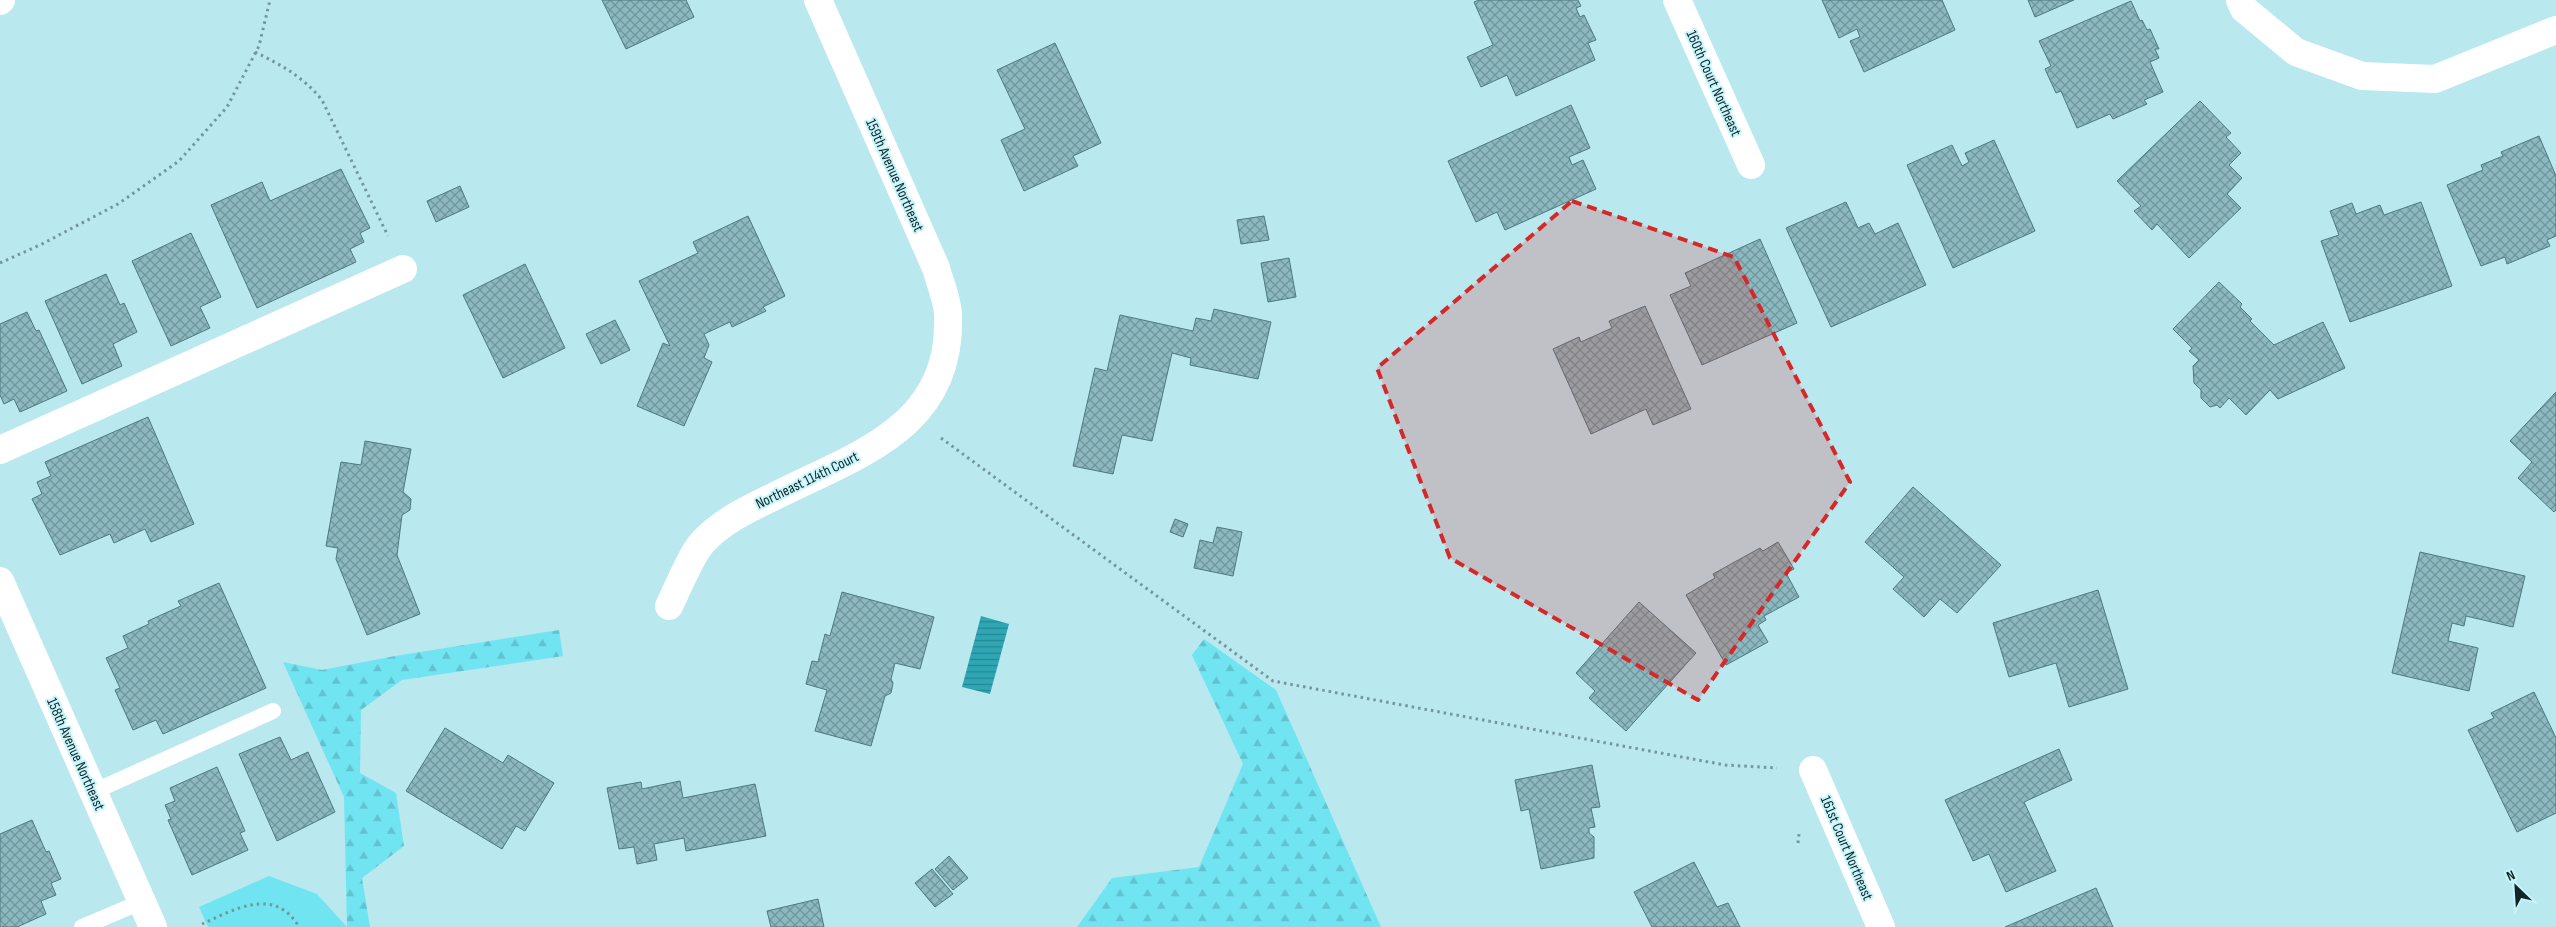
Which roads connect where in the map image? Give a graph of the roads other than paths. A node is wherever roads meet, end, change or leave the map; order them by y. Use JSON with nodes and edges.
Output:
{"nodes":[{"id":1,"x":818,"y":0,"type":"edge"},
{"id":2,"x":1677,"y":0,"type":"edge"},
{"id":3,"x":2240,"y":0,"type":"edge"},
{"id":4,"x":2556,"y":30,"type":"edge"},
{"id":5,"x":1751,"y":165,"type":"dead end"},
{"id":6,"x":403,"y":269,"type":"road end"},
{"id":7,"x":946,"y":355,"type":"joint"},
{"id":8,"x":0,"y":450,"type":"edge"},
{"id":9,"x":1,"y":585,"type":"edge"},
{"id":10,"x":669,"y":606,"type":"dead end"},
{"id":11,"x":272,"y":711,"type":"dead end"},
{"id":12,"x":1813,"y":770,"type":"road end"},
{"id":13,"x":92,"y":792,"type":"junction"},
{"id":14,"x":141,"y":902,"type":"junction"},
{"id":15,"x":82,"y":927,"type":"edge"},
{"id":16,"x":153,"y":927,"type":"edge"},
{"id":17,"x":1881,"y":927,"type":"edge"}],
"edges":[{"from":1,"to":7,"type":"street","name":"159th Avenue Northeast"},
{"from":2,"to":5,"type":"street","name":"160th Court Northeast"},
{"from":3,"to":4,"type":"street"},
{"from":6,"to":8,"type":"street"},
{"from":7,"to":10,"type":"street","name":"Northeast 114th Court"},
{"from":9,"to":13,"type":"street","name":"158th Avenue Northeast"},
{"from":11,"to":13,"type":"lane"},
{"from":12,"to":17,"type":"street","name":"161st Court Northeast"},
{"from":13,"to":14,"type":"street","name":"158th Avenue Northeast"},
{"from":14,"to":15,"type":"lane"},
{"from":14,"to":16,"type":"street","name":"158th Avenue Northeast"}]}
